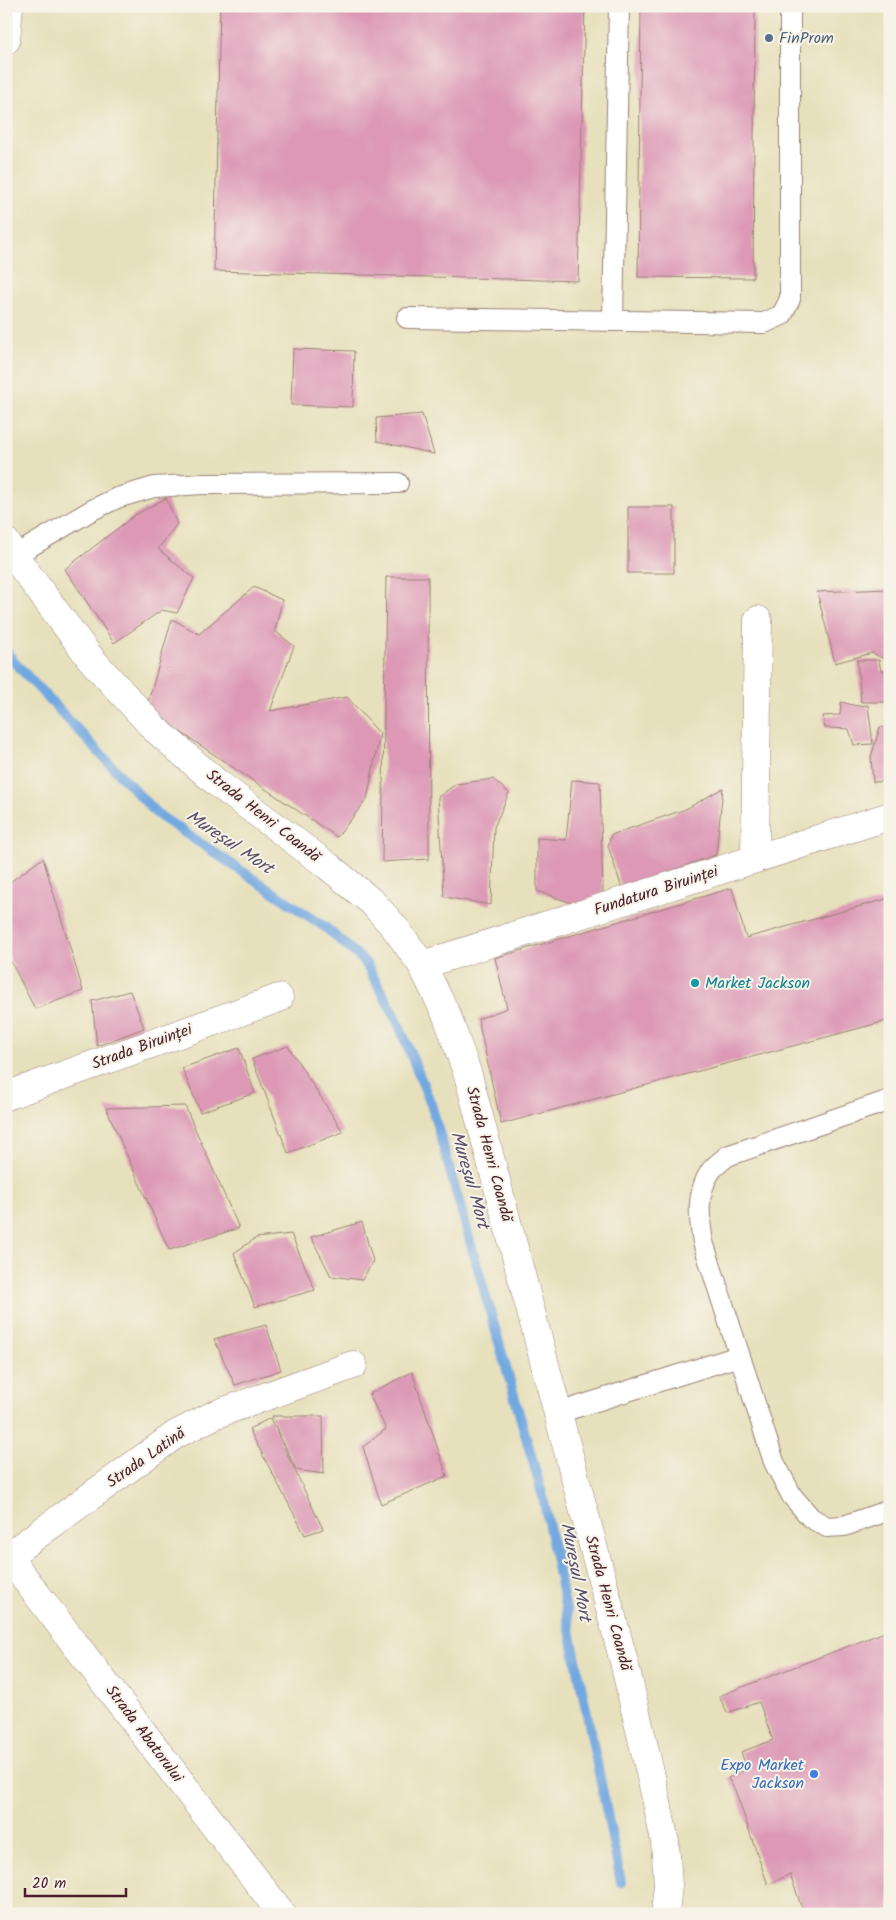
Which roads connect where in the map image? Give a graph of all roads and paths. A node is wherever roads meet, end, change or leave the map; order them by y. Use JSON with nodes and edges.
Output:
{"nodes":[{"id":1,"x":9,"y":6,"type":"edge"},
{"id":2,"x":619,"y":6,"type":"edge"},
{"id":3,"x":790,"y":6,"type":"edge"},
{"id":4,"x":6,"y":40,"type":"edge"},
{"id":5,"x":407,"y":318,"type":"dead end"},
{"id":6,"x":613,"y":321,"type":"junction"},
{"id":7,"x":398,"y":483,"type":"dead end"},
{"id":8,"x":10,"y":549,"type":"edge"},
{"id":9,"x":758,"y":620,"type":"dead end"},
{"id":10,"x":890,"y":816,"type":"edge"},
{"id":11,"x":755,"y":859,"type":"junction"},
{"id":12,"x":422,"y":965,"type":"junction"},
{"id":13,"x":279,"y":998,"type":"dead end"},
{"id":14,"x":6,"y":1096,"type":"edge"},
{"id":15,"x":890,"y":1100,"type":"edge"},
{"id":16,"x":739,"y":1356,"type":"junction"},
{"id":17,"x":354,"y":1365,"type":"dead end"},
{"id":18,"x":558,"y":1412,"type":"junction"},
{"id":19,"x":890,"y":1510,"type":"edge"},
{"id":20,"x":7,"y":1555,"type":"edge"},
{"id":21,"x":282,"y":1914,"type":"edge"},
{"id":22,"x":665,"y":1914,"type":"edge"}],
"edges":[{"from":1,"to":4,"type":"street"},
{"from":2,"to":6,"type":"lane"},
{"from":3,"to":6,"type":"lane"},
{"from":5,"to":6,"type":"lane"},
{"from":7,"to":8,"type":"lane","name":"Strada Henri Coandă"},
{"from":8,"to":12,"type":"street","name":"Strada Henri Coandă"},
{"from":9,"to":11,"type":"street"},
{"from":10,"to":11,"type":"street","name":"Fundatura Biruinței"},
{"from":11,"to":12,"type":"street","name":"Fundatura Biruinței"},
{"from":12,"to":18,"type":"street","name":"Strada Henri Coandă"},
{"from":13,"to":14,"type":"street","name":"Strada Biruinței"},
{"from":15,"to":16,"type":"lane"},
{"from":16,"to":18,"type":"lane"},
{"from":16,"to":19,"type":"lane"},
{"from":17,"to":20,"type":"street","name":"Strada Latină"},
{"from":18,"to":22,"type":"street","name":"Strada Henri Coandă"},
{"from":20,"to":21,"type":"street","name":"Strada Abatorului"}]}
